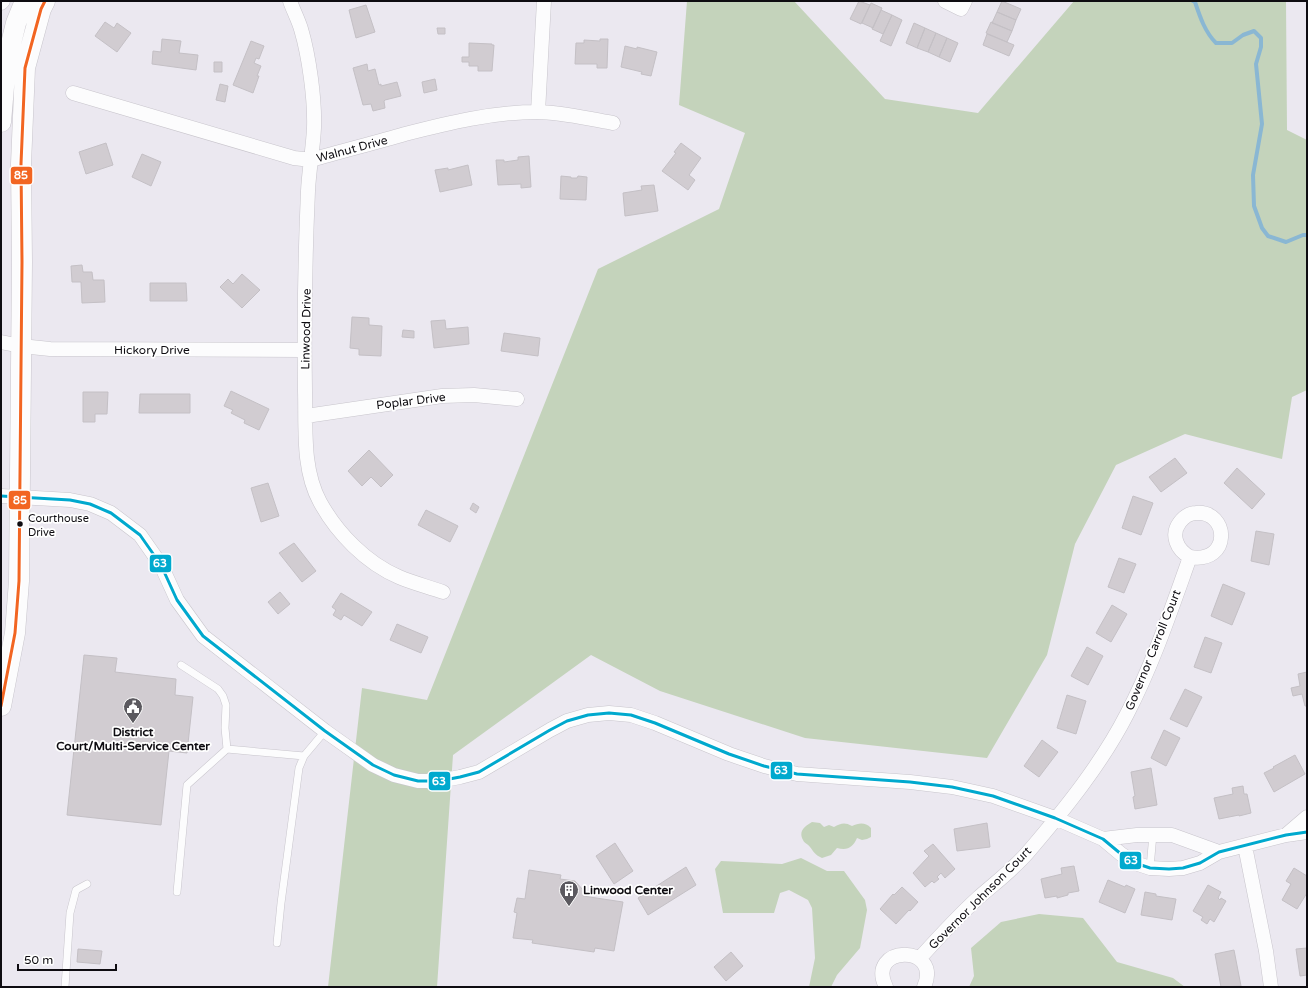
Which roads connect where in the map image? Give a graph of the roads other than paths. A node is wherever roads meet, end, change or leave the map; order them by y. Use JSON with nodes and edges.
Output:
{"nodes":[{"id":1,"x":25,"y":1,"type":"edge"},
{"id":2,"x":45,"y":1,"type":"edge"},
{"id":3,"x":290,"y":1,"type":"edge"},
{"id":4,"x":544,"y":1,"type":"edge"},
{"id":5,"x":944,"y":1,"type":"edge"},
{"id":6,"x":965,"y":1,"type":"edge"},
{"id":7,"x":16,"y":66,"type":"junction"},
{"id":8,"x":73,"y":93,"type":"dead end"},
{"id":9,"x":538,"y":112,"type":"junction"},
{"id":10,"x":1,"y":122,"type":"edge"},
{"id":11,"x":613,"y":123,"type":"dead end"},
{"id":12,"x":311,"y":160,"type":"junction"},
{"id":13,"x":1,"y":342,"type":"edge"},
{"id":14,"x":21,"y":346,"type":"junction"},
{"id":15,"x":304,"y":350,"type":"junction"},
{"id":16,"x":517,"y":399,"type":"dead end"},
{"id":17,"x":306,"y":416,"type":"junction"},
{"id":18,"x":10,"y":497,"type":"edge"},
{"id":19,"x":1190,"y":557,"type":"dead end"},
{"id":20,"x":443,"y":592,"type":"dead end"},
{"id":21,"x":181,"y":665,"type":"dead end"},
{"id":22,"x":1,"y":706,"type":"edge"},
{"id":23,"x":325,"y":731,"type":"junction"},
{"id":24,"x":227,"y":749,"type":"junction"},
{"id":25,"x":304,"y":756,"type":"junction"},
{"id":26,"x":1307,"y":817,"type":"edge"},
{"id":27,"x":1055,"y":818,"type":"junction"},
{"id":28,"x":1307,"y":832,"type":"edge"},
{"id":29,"x":1153,"y":834,"type":"junction"},
{"id":30,"x":1286,"y":835,"type":"junction"},
{"id":31,"x":1104,"y":839,"type":"junction"},
{"id":32,"x":1245,"y":846,"type":"junction"},
{"id":33,"x":1219,"y":852,"type":"junction"},
{"id":34,"x":1150,"y":868,"type":"junction"},
{"id":35,"x":87,"y":884,"type":"dead end"},
{"id":36,"x":178,"y":892,"type":"dead end"},
{"id":37,"x":277,"y":943,"type":"dead end"},
{"id":38,"x":919,"y":959,"type":"junction"},
{"id":39,"x":65,"y":987,"type":"edge"},
{"id":40,"x":886,"y":987,"type":"edge"},
{"id":41,"x":924,"y":987,"type":"edge"},
{"id":42,"x":1271,"y":987,"type":"edge"}],
"edges":[{"from":1,"to":7,"type":"main road"},
{"from":2,"to":7,"type":"main road"},
{"from":3,"to":12,"type":"street","name":"Linwood Drive"},
{"from":4,"to":9,"type":"street"},
{"from":5,"to":6,"type":"street"},
{"from":7,"to":10,"type":"main road"},
{"from":7,"to":14,"type":"main road"},
{"from":8,"to":12,"type":"street","name":"Walnut Drive"},
{"from":9,"to":11,"type":"street","name":"Walnut Drive"},
{"from":9,"to":12,"type":"street","name":"Walnut Drive"},
{"from":12,"to":15,"type":"street","name":"Linwood Drive"},
{"from":13,"to":14,"type":"street","name":"Hickory Drive"},
{"from":14,"to":15,"type":"street","name":"Hickory Drive"},
{"from":14,"to":18,"type":"main road"},
{"from":15,"to":17,"type":"street","name":"Linwood Drive"},
{"from":16,"to":17,"type":"street","name":"Poplar Drive"},
{"from":17,"to":20,"type":"street","name":"Linwood Drive"},
{"from":18,"to":22,"type":"main road"},
{"from":18,"to":23,"type":"street"},
{"from":19,"to":27,"type":"street","name":"Governor Carroll Court"},
{"from":21,"to":24,"type":"lane"},
{"from":23,"to":25,"type":"lane"},
{"from":23,"to":27,"type":"street"},
{"from":24,"to":25,"type":"lane"},
{"from":24,"to":36,"type":"lane"},
{"from":25,"to":37,"type":"lane"},
{"from":26,"to":30,"type":"street"},
{"from":27,"to":31,"type":"street"},
{"from":27,"to":38,"type":"street","name":"Governor Johnson Court"},
{"from":28,"to":30,"type":"street"},
{"from":29,"to":31,"type":"street"},
{"from":29,"to":33,"type":"street"},
{"from":29,"to":34,"type":"lane"},
{"from":30,"to":32,"type":"street"},
{"from":31,"to":34,"type":"street"},
{"from":32,"to":33,"type":"street"},
{"from":32,"to":42,"type":"street"},
{"from":33,"to":34,"type":"street"},
{"from":35,"to":39,"type":"lane"},
{"from":38,"to":40,"type":"street","name":"Governor Johnson Court"},
{"from":38,"to":41,"type":"street","name":"Governor Johnson Court"}]}
